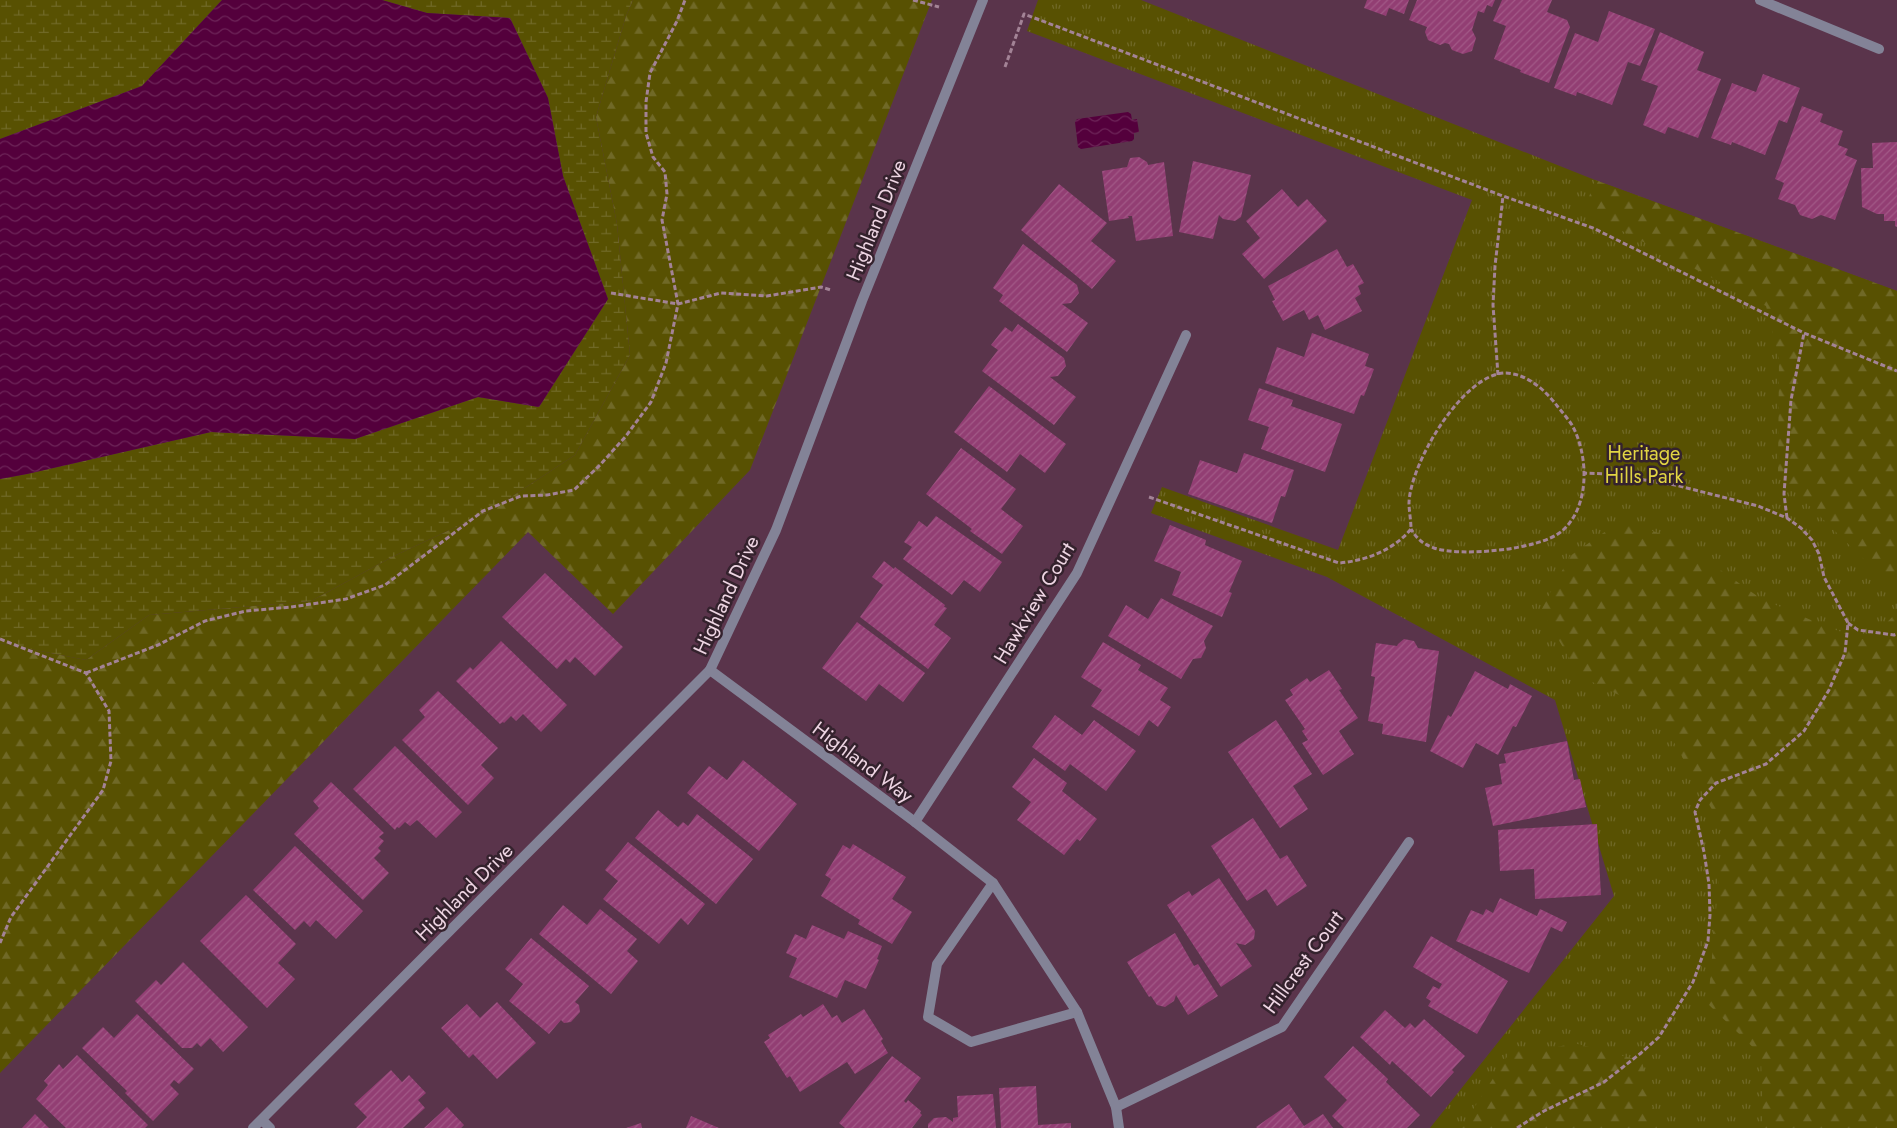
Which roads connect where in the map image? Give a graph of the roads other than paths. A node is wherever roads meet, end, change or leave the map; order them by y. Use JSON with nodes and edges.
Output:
{"nodes":[{"id":1,"x":983,"y":0,"type":"edge"},
{"id":2,"x":1760,"y":0,"type":"edge"},
{"id":3,"x":1879,"y":49,"type":"dead end"},
{"id":4,"x":1186,"y":335,"type":"dead end"},
{"id":5,"x":710,"y":670,"type":"junction"},
{"id":6,"x":915,"y":822,"type":"junction"},
{"id":7,"x":1409,"y":842,"type":"dead end"},
{"id":8,"x":993,"y":883,"type":"junction"},
{"id":9,"x":1077,"y":1012,"type":"junction"},
{"id":10,"x":1116,"y":1107,"type":"junction"},
{"id":11,"x":262,"y":1120,"type":"junction"},
{"id":12,"x":253,"y":1128,"type":"edge"},
{"id":13,"x":270,"y":1128,"type":"edge"},
{"id":14,"x":1118,"y":1128,"type":"edge"}],
"edges":[{"from":1,"to":5,"type":"street","name":"Highland Drive"},
{"from":2,"to":3,"type":"street"},
{"from":4,"to":6,"type":"street","name":"Hawkview Court"},
{"from":5,"to":6,"type":"street","name":"Highland Way"},
{"from":5,"to":11,"type":"street","name":"Highland Drive"},
{"from":6,"to":8,"type":"street","name":"Highland Way"},
{"from":7,"to":10,"type":"street","name":"Hillcrest Court"},
{"from":8,"to":9,"type":"street","name":"Highland Way"},
{"from":8,"to":9,"type":"street"},
{"from":9,"to":10,"type":"street","name":"Highland Way"},
{"from":10,"to":14,"type":"street","name":"Highland Way"},
{"from":11,"to":12,"type":"street","name":"Highland Drive"},
{"from":11,"to":13,"type":"street"}]}
